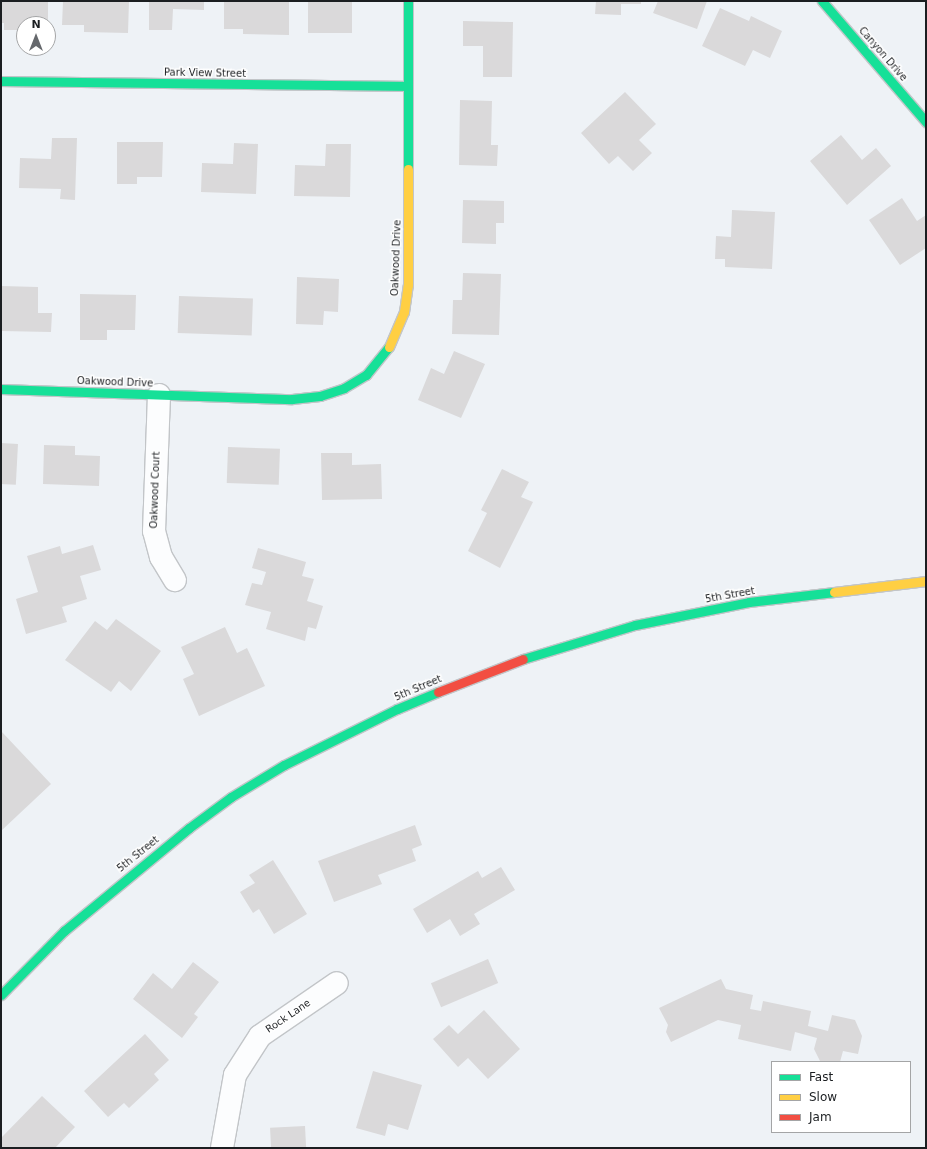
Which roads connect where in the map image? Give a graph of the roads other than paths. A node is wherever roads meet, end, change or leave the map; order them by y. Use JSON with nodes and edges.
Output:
{"nodes":[{"id":1,"x":408,"y":1,"type":"edge"},
{"id":2,"x":822,"y":1,"type":"edge"},
{"id":3,"x":1,"y":81,"type":"edge"},
{"id":4,"x":408,"y":86,"type":"junction"},
{"id":5,"x":926,"y":122,"type":"edge"},
{"id":6,"x":1,"y":390,"type":"edge"},
{"id":7,"x":159,"y":395,"type":"junction"},
{"id":8,"x":175,"y":580,"type":"dead end"},
{"id":9,"x":926,"y":581,"type":"edge"},
{"id":10,"x":337,"y":983,"type":"dead end"},
{"id":11,"x":1,"y":994,"type":"edge"},
{"id":12,"x":222,"y":1148,"type":"edge"}],
"edges":[{"from":1,"to":4,"type":"street","name":"Oakwood Drive"},
{"from":2,"to":5,"type":"street","name":"Canyon Drive"},
{"from":3,"to":4,"type":"street","name":"Park View Street"},
{"from":4,"to":7,"type":"street","name":"Oakwood Drive"},
{"from":6,"to":7,"type":"street","name":"Oakwood Drive"},
{"from":7,"to":8,"type":"street","name":"Oakwood Court"},
{"from":9,"to":11,"type":"street","name":"5th Street"},
{"from":10,"to":12,"type":"street","name":"Rock Lane"}]}
